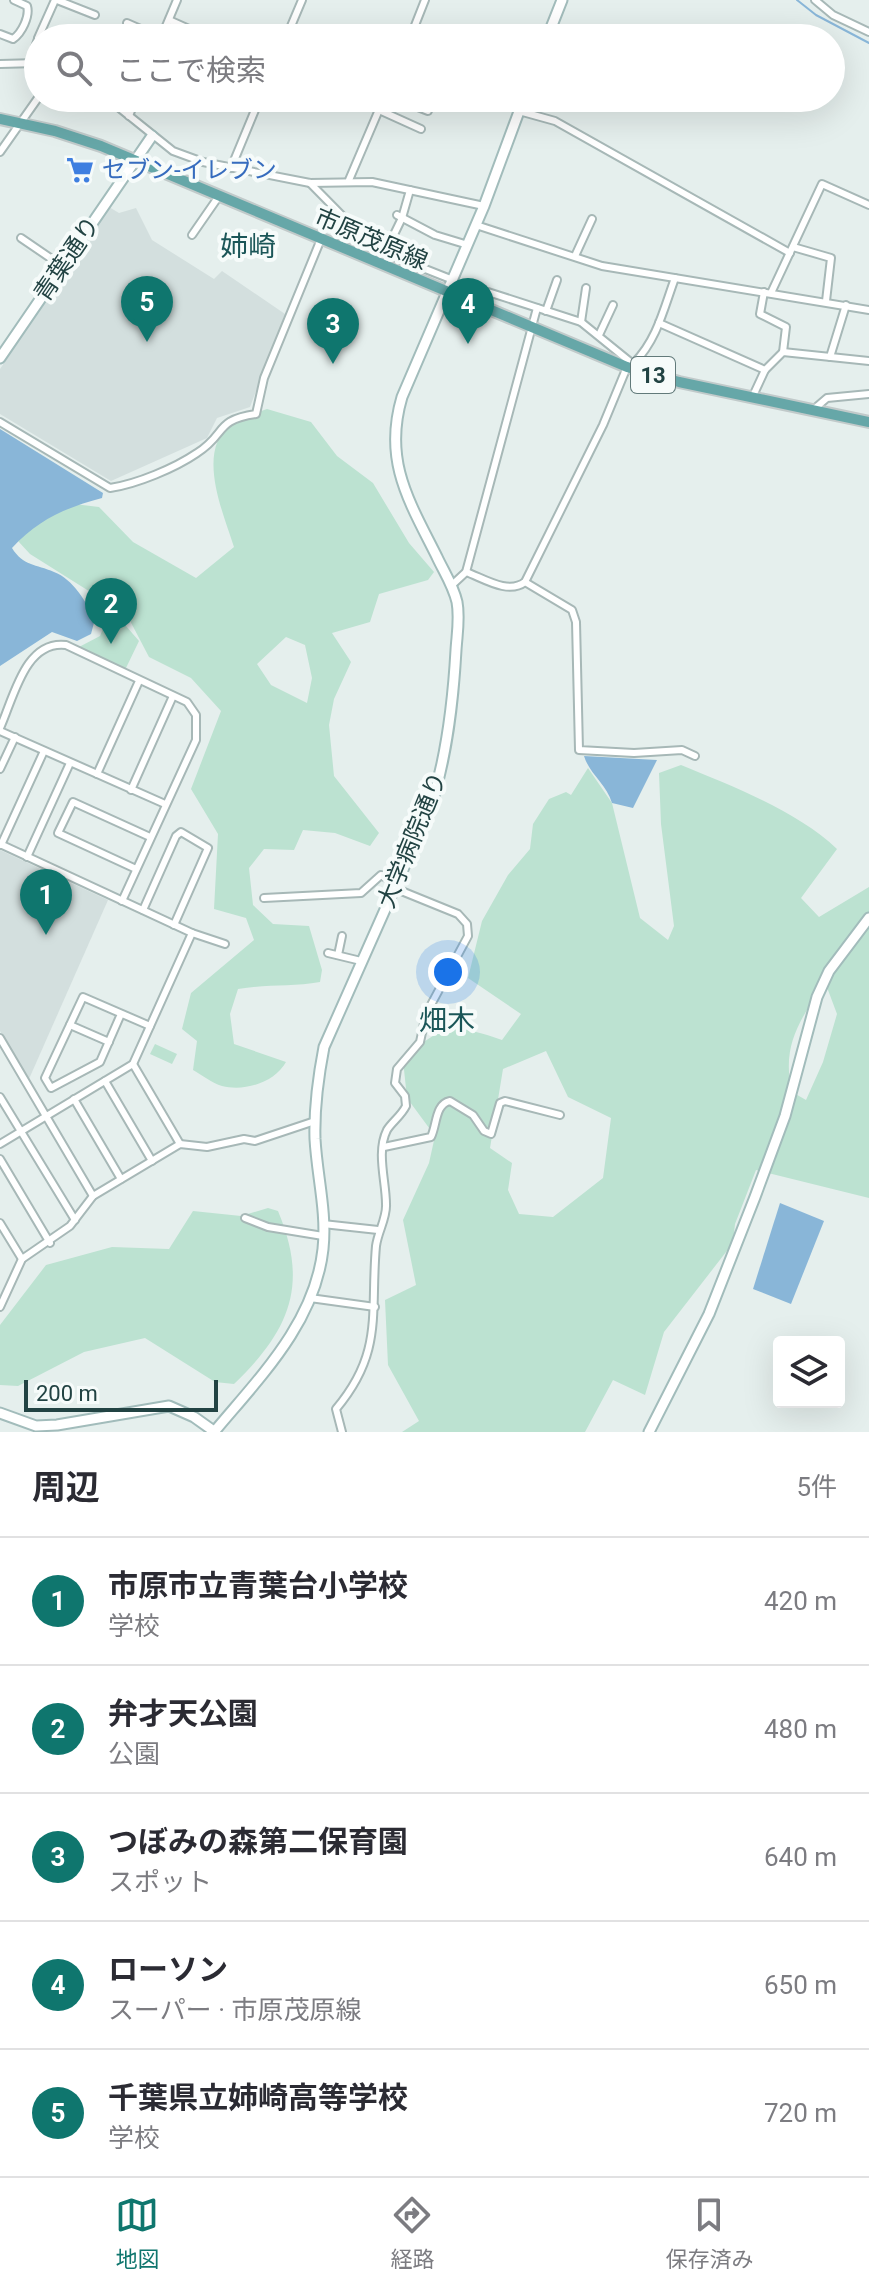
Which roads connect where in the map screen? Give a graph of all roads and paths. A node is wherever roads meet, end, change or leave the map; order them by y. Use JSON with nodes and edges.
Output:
{"nodes":[{"id":1,"x":14,"y":0,"type":"edge"},
{"id":2,"x":56,"y":0,"type":"edge"},
{"id":3,"x":177,"y":0,"type":"edge"},
{"id":4,"x":302,"y":0,"type":"edge"},
{"id":5,"x":425,"y":0,"type":"edge"},
{"id":6,"x":562,"y":0,"type":"edge"},
{"id":7,"x":815,"y":0,"type":"edge"},
{"id":8,"x":95,"y":15,"type":"dead end"},
{"id":9,"x":169,"y":20,"type":"junction"},
{"id":10,"x":45,"y":24,"type":"edge"},
{"id":11,"x":167,"y":24,"type":"edge"},
{"id":12,"x":178,"y":24,"type":"edge"},
{"id":13,"x":292,"y":24,"type":"edge"},
{"id":14,"x":416,"y":24,"type":"edge"},
{"id":15,"x":553,"y":24,"type":"edge"},
{"id":16,"x":869,"y":32,"type":"edge"},
{"id":17,"x":0,"y":34,"type":"edge"},
{"id":18,"x":0,"y":64,"type":"edge"},
{"id":19,"x":24,"y":64,"type":"edge"},
{"id":20,"x":28,"y":112,"type":"edge"},
{"id":21,"x":124,"y":112,"type":"edge"},
{"id":22,"x":131,"y":112,"type":"edge"},
{"id":23,"x":254,"y":112,"type":"edge"},
{"id":24,"x":378,"y":112,"type":"edge"},
{"id":25,"x":383,"y":112,"type":"edge"},
{"id":26,"x":519,"y":112,"type":"edge"},
{"id":27,"x":523,"y":112,"type":"edge"},
{"id":28,"x":129,"y":116,"type":"junction"},
{"id":29,"x":0,"y":119,"type":"edge"},
{"id":30,"x":21,"y":122,"type":"junction"},
{"id":31,"x":421,"y":129,"type":"dead end"},
{"id":32,"x":152,"y":136,"type":"junction"},
{"id":33,"x":0,"y":152,"type":"edge"},
{"id":34,"x":134,"y":160,"type":"junction"},
{"id":35,"x":231,"y":168,"type":"junction"},
{"id":36,"x":349,"y":180,"type":"junction"},
{"id":37,"x":310,"y":183,"type":"junction"},
{"id":38,"x":410,"y":190,"type":"junction"},
{"id":39,"x":219,"y":196,"type":"junction"},
{"id":40,"x":869,"y":205,"type":"edge"},
{"id":41,"x":484,"y":206,"type":"junction"},
{"id":42,"x":399,"y":217,"type":"junction"},
{"id":43,"x":592,"y":219,"type":"dead end"},
{"id":44,"x":476,"y":225,"type":"junction"},
{"id":45,"x":192,"y":235,"type":"dead end"},
{"id":46,"x":21,"y":238,"type":"dead end"},
{"id":47,"x":321,"y":239,"type":"junction"},
{"id":48,"x":468,"y":245,"type":"junction"},
{"id":49,"x":791,"y":250,"type":"junction"},
{"id":50,"x":385,"y":253,"type":"junction"},
{"id":51,"x":575,"y":256,"type":"junction"},
{"id":52,"x":379,"y":264,"type":"junction"},
{"id":53,"x":62,"y":266,"type":"junction"},
{"id":54,"x":675,"y":278,"type":"junction"},
{"id":55,"x":453,"y":280,"type":"junction"},
{"id":56,"x":557,"y":280,"type":"dead end"},
{"id":57,"x":586,"y":288,"type":"dead end"},
{"id":58,"x":488,"y":292,"type":"dead end"},
{"id":59,"x":768,"y":292,"type":"junction"},
{"id":60,"x":447,"y":293,"type":"junction"},
{"id":61,"x":826,"y":301,"type":"junction"},
{"id":62,"x":613,"y":305,"type":"dead end"},
{"id":63,"x":846,"y":305,"type":"junction"},
{"id":64,"x":537,"y":308,"type":"junction"},
{"id":65,"x":869,"y":310,"type":"edge"},
{"id":66,"x":546,"y":311,"type":"junction"},
{"id":67,"x":581,"y":322,"type":"junction"},
{"id":68,"x":659,"y":323,"type":"junction"},
{"id":69,"x":532,"y":329,"type":"junction"},
{"id":70,"x":599,"y":335,"type":"junction"},
{"id":71,"x":783,"y":352,"type":"junction"},
{"id":72,"x":830,"y":357,"type":"junction"},
{"id":73,"x":0,"y":358,"type":"edge"},
{"id":74,"x":869,"y":361,"type":"edge"},
{"id":75,"x":634,"y":367,"type":"junction"},
{"id":76,"x":765,"y":370,"type":"junction"},
{"id":77,"x":869,"y":394,"type":"edge"},
{"id":78,"x":752,"y":398,"type":"junction"},
{"id":79,"x":813,"y":410,"type":"junction"},
{"id":80,"x":0,"y":422,"type":"edge"},
{"id":81,"x":869,"y":422,"type":"edge"},
{"id":82,"x":466,"y":572,"type":"junction"},
{"id":83,"x":525,"y":582,"type":"junction"},
{"id":84,"x":452,"y":585,"type":"junction"},
{"id":85,"x":139,"y":681,"type":"junction"},
{"id":86,"x":173,"y":696,"type":"junction"},
{"id":87,"x":0,"y":729,"type":"edge"},
{"id":88,"x":15,"y":737,"type":"junction"},
{"id":89,"x":44,"y":751,"type":"junction"},
{"id":90,"x":695,"y":756,"type":"dead end"},
{"id":91,"x":70,"y":763,"type":"junction"},
{"id":92,"x":0,"y":769,"type":"edge"},
{"id":93,"x":97,"y":774,"type":"junction"},
{"id":94,"x":131,"y":790,"type":"junction"},
{"id":95,"x":165,"y":804,"type":"junction"},
{"id":96,"x":150,"y":837,"type":"junction"},
{"id":97,"x":0,"y":844,"type":"edge"},
{"id":98,"x":27,"y":857,"type":"junction"},
{"id":99,"x":136,"y":869,"type":"junction"},
{"id":100,"x":395,"y":886,"type":"junction"},
{"id":101,"x":264,"y":898,"type":"dead end"},
{"id":102,"x":122,"y":901,"type":"junction"},
{"id":103,"x":143,"y":910,"type":"junction"},
{"id":104,"x":869,"y":918,"type":"edge"},
{"id":105,"x":174,"y":925,"type":"junction"},
{"id":106,"x":192,"y":933,"type":"junction"},
{"id":107,"x":342,"y":936,"type":"dead end"},
{"id":108,"x":225,"y":944,"type":"dead end"},
{"id":109,"x":328,"y":953,"type":"dead end"},
{"id":110,"x":338,"y":955,"type":"junction"},
{"id":111,"x":361,"y":961,"type":"junction"},
{"id":112,"x":121,"y":1014,"type":"junction"},
{"id":113,"x":70,"y":1025,"type":"junction"},
{"id":114,"x":150,"y":1026,"type":"junction"},
{"id":115,"x":0,"y":1038,"type":"edge"},
{"id":116,"x":109,"y":1042,"type":"junction"},
{"id":117,"x":2,"y":1048,"type":"edge"},
{"id":118,"x":133,"y":1064,"type":"junction"},
{"id":119,"x":105,"y":1081,"type":"junction"},
{"id":120,"x":0,"y":1097,"type":"edge"},
{"id":121,"x":74,"y":1099,"type":"junction"},
{"id":122,"x":560,"y":1115,"type":"dead end"},
{"id":123,"x":47,"y":1116,"type":"junction"},
{"id":124,"x":315,"y":1121,"type":"junction"},
{"id":125,"x":20,"y":1132,"type":"junction"},
{"id":126,"x":0,"y":1144,"type":"edge"},
{"id":127,"x":180,"y":1144,"type":"junction"},
{"id":128,"x":384,"y":1147,"type":"junction"},
{"id":129,"x":0,"y":1159,"type":"edge"},
{"id":130,"x":152,"y":1161,"type":"junction"},
{"id":131,"x":121,"y":1179,"type":"junction"},
{"id":132,"x":93,"y":1196,"type":"junction"},
{"id":133,"x":245,"y":1218,"type":"dead end"},
{"id":134,"x":75,"y":1220,"type":"junction"},
{"id":135,"x":0,"y":1223,"type":"edge"},
{"id":136,"x":323,"y":1224,"type":"junction"},
{"id":137,"x":378,"y":1230,"type":"junction"},
{"id":138,"x":323,"y":1236,"type":"junction"},
{"id":139,"x":50,"y":1243,"type":"junction"},
{"id":140,"x":22,"y":1259,"type":"junction"},
{"id":141,"x":310,"y":1298,"type":"junction"},
{"id":142,"x":0,"y":1307,"type":"edge"},
{"id":143,"x":375,"y":1307,"type":"junction"},
{"id":144,"x":0,"y":1413,"type":"edge"},
{"id":145,"x":83,"y":1421,"type":"junction"},
{"id":146,"x":343,"y":1430,"type":"edge"},
{"id":147,"x":79,"y":1432,"type":"edge"},
{"id":148,"x":215,"y":1432,"type":"edge"},
{"id":149,"x":649,"y":1432,"type":"edge"}],
"edges":[{"from":1,"to":17,"type":"street"},
{"from":2,"to":8,"type":"street"},
{"from":2,"to":10,"type":"street"},
{"from":3,"to":9,"type":"street"},
{"from":4,"to":13,"type":"street"},
{"from":5,"to":14,"type":"street"},
{"from":6,"to":15,"type":"street"},
{"from":7,"to":16,"type":"street"},
{"from":9,"to":11,"type":"street"},
{"from":9,"to":12,"type":"street"},
{"from":18,"to":19,"type":"street"},
{"from":20,"to":30,"type":"street"},
{"from":21,"to":28,"type":"street"},
{"from":22,"to":28,"type":"street"},
{"from":23,"to":35,"type":"street"},
{"from":24,"to":36,"type":"street"},
{"from":25,"to":31,"type":"street"},
{"from":26,"to":41,"type":"street","name":"大学病院通り"},
{"from":27,"to":49,"type":"street"},
{"from":28,"to":32,"type":"street"},
{"from":29,"to":30,"type":"main road","name":"市原茂原線","number":"13"},
{"from":30,"to":33,"type":"street"},
{"from":30,"to":34,"type":"main road","name":"市原茂原線","number":"13"},
{"from":32,"to":34,"type":"street","name":"青葉通り"},
{"from":32,"to":35,"type":"street"},
{"from":34,"to":39,"type":"main road","name":"市原茂原線","number":"13"},
{"from":34,"to":53,"type":"street","name":"青葉通り"},
{"from":35,"to":37,"type":"street"},
{"from":36,"to":37,"type":"street"},
{"from":36,"to":38,"type":"street"},
{"from":37,"to":50,"type":"street"},
{"from":38,"to":41,"type":"street"},
{"from":38,"to":42,"type":"street"},
{"from":39,"to":45,"type":"street"},
{"from":39,"to":47,"type":"main road","name":"市原茂原線","number":"13"},
{"from":40,"to":49,"type":"street"},
{"from":41,"to":44,"type":"street","name":"大学病院通り"},
{"from":42,"to":48,"type":"street"},
{"from":42,"to":50,"type":"street"},
{"from":43,"to":51,"type":"street"},
{"from":44,"to":48,"type":"street","name":"大学病院通り"},
{"from":44,"to":51,"type":"street"},
{"from":46,"to":53,"type":"street"},
{"from":47,"to":52,"type":"main road","name":"市原茂原線","number":"13"},
{"from":47,"to":80,"type":"street"},
{"from":48,"to":55,"type":"street","name":"大学病院通り"},
{"from":49,"to":59,"type":"street"},
{"from":49,"to":61,"type":"street"},
{"from":50,"to":52,"type":"street"},
{"from":50,"to":55,"type":"street"},
{"from":51,"to":54,"type":"street"},
{"from":52,"to":60,"type":"main road","name":"市原茂原線","number":"13"},
{"from":53,"to":73,"type":"street","name":"青葉通り"},
{"from":54,"to":59,"type":"street"},
{"from":54,"to":68,"type":"street"},
{"from":55,"to":60,"type":"street","name":"大学病院通り"},
{"from":56,"to":66,"type":"street"},
{"from":57,"to":67,"type":"street"},
{"from":58,"to":64,"type":"street"},
{"from":59,"to":61,"type":"street"},
{"from":59,"to":71,"type":"street"},
{"from":60,"to":69,"type":"main road","name":"市原茂原線","number":"13"},
{"from":60,"to":84,"type":"street","name":"大学病院通り"},
{"from":61,"to":63,"type":"street"},
{"from":62,"to":70,"type":"street"},
{"from":63,"to":65,"type":"street"},
{"from":63,"to":72,"type":"street"},
{"from":64,"to":66,"type":"street"},
{"from":64,"to":69,"type":"street"},
{"from":66,"to":67,"type":"street"},
{"from":67,"to":70,"type":"street"},
{"from":68,"to":75,"type":"street"},
{"from":68,"to":76,"type":"street"},
{"from":69,"to":75,"type":"main road","name":"市原茂原線","number":"13"},
{"from":69,"to":82,"type":"street"},
{"from":70,"to":75,"type":"street"},
{"from":71,"to":72,"type":"street"},
{"from":71,"to":76,"type":"street"},
{"from":72,"to":74,"type":"street"},
{"from":75,"to":78,"type":"main road","name":"市原茂原線","number":"13"},
{"from":75,"to":83,"type":"street"},
{"from":76,"to":78,"type":"street"},
{"from":77,"to":79,"type":"street"},
{"from":78,"to":79,"type":"main road","name":"市原茂原線","number":"13"},
{"from":79,"to":81,"type":"main road","name":"市原茂原線","number":"13"},
{"from":82,"to":83,"type":"street"},
{"from":82,"to":84,"type":"street"},
{"from":83,"to":90,"type":"street"},
{"from":84,"to":100,"type":"street","name":"大学病院通り"},
{"from":85,"to":86,"type":"street"},
{"from":85,"to":87,"type":"street"},
{"from":85,"to":93,"type":"street"},
{"from":86,"to":94,"type":"street"},
{"from":86,"to":95,"type":"street"},
{"from":87,"to":88,"type":"street"},
{"from":88,"to":89,"type":"street"},
{"from":88,"to":92,"type":"street"},
{"from":89,"to":91,"type":"street"},
{"from":89,"to":97,"type":"street"},
{"from":91,"to":93,"type":"street"},
{"from":91,"to":98,"type":"street"},
{"from":93,"to":94,"type":"street"},
{"from":94,"to":95,"type":"street"},
{"from":95,"to":96,"type":"street"},
{"from":96,"to":99,"type":"street"},
{"from":96,"to":99,"type":"street"},
{"from":97,"to":98,"type":"street"},
{"from":98,"to":102,"type":"street"},
{"from":99,"to":102,"type":"street"},
{"from":100,"to":101,"type":"street"},
{"from":100,"to":111,"type":"street","name":"大学病院通り"},
{"from":100,"to":128,"type":"street"},
{"from":102,"to":103,"type":"street"},
{"from":103,"to":105,"type":"street"},
{"from":103,"to":105,"type":"street"},
{"from":104,"to":149,"type":"street"},
{"from":105,"to":106,"type":"street"},
{"from":106,"to":108,"type":"street"},
{"from":106,"to":114,"type":"street"},
{"from":107,"to":110,"type":"street"},
{"from":109,"to":110,"type":"street"},
{"from":110,"to":111,"type":"street"},
{"from":111,"to":124,"type":"street","name":"大学病院通り"},
{"from":112,"to":113,"type":"street"},
{"from":112,"to":114,"type":"street"},
{"from":112,"to":116,"type":"street"},
{"from":113,"to":116,"type":"street"},
{"from":113,"to":116,"type":"street"},
{"from":114,"to":118,"type":"street"},
{"from":115,"to":117,"type":"street"},
{"from":117,"to":123,"type":"street"},
{"from":118,"to":119,"type":"street"},
{"from":118,"to":127,"type":"street"},
{"from":119,"to":121,"type":"street"},
{"from":119,"to":130,"type":"street"},
{"from":120,"to":125,"type":"street"},
{"from":121,"to":123,"type":"street"},
{"from":121,"to":131,"type":"street"},
{"from":122,"to":128,"type":"street"},
{"from":123,"to":125,"type":"street"},
{"from":123,"to":132,"type":"street"},
{"from":124,"to":127,"type":"street"},
{"from":124,"to":136,"type":"street","name":"大学病院通り"},
{"from":125,"to":126,"type":"street"},
{"from":125,"to":134,"type":"street"},
{"from":127,"to":130,"type":"street"},
{"from":128,"to":137,"type":"street"},
{"from":129,"to":139,"type":"street"},
{"from":130,"to":131,"type":"street"},
{"from":131,"to":132,"type":"street"},
{"from":132,"to":134,"type":"street"},
{"from":133,"to":138,"type":"street"},
{"from":134,"to":139,"type":"street"},
{"from":135,"to":140,"type":"street"},
{"from":136,"to":137,"type":"street"},
{"from":136,"to":138,"type":"street","name":"大学病院通り"},
{"from":137,"to":143,"type":"street"},
{"from":138,"to":141,"type":"street","name":"大学病院通り"},
{"from":139,"to":140,"type":"street"},
{"from":140,"to":142,"type":"street"},
{"from":141,"to":143,"type":"street"},
{"from":141,"to":148,"type":"street","name":"大学病院通り"},
{"from":143,"to":146,"type":"street"},
{"from":144,"to":145,"type":"street"},
{"from":145,"to":147,"type":"street"},
{"from":145,"to":148,"type":"street"}]}
